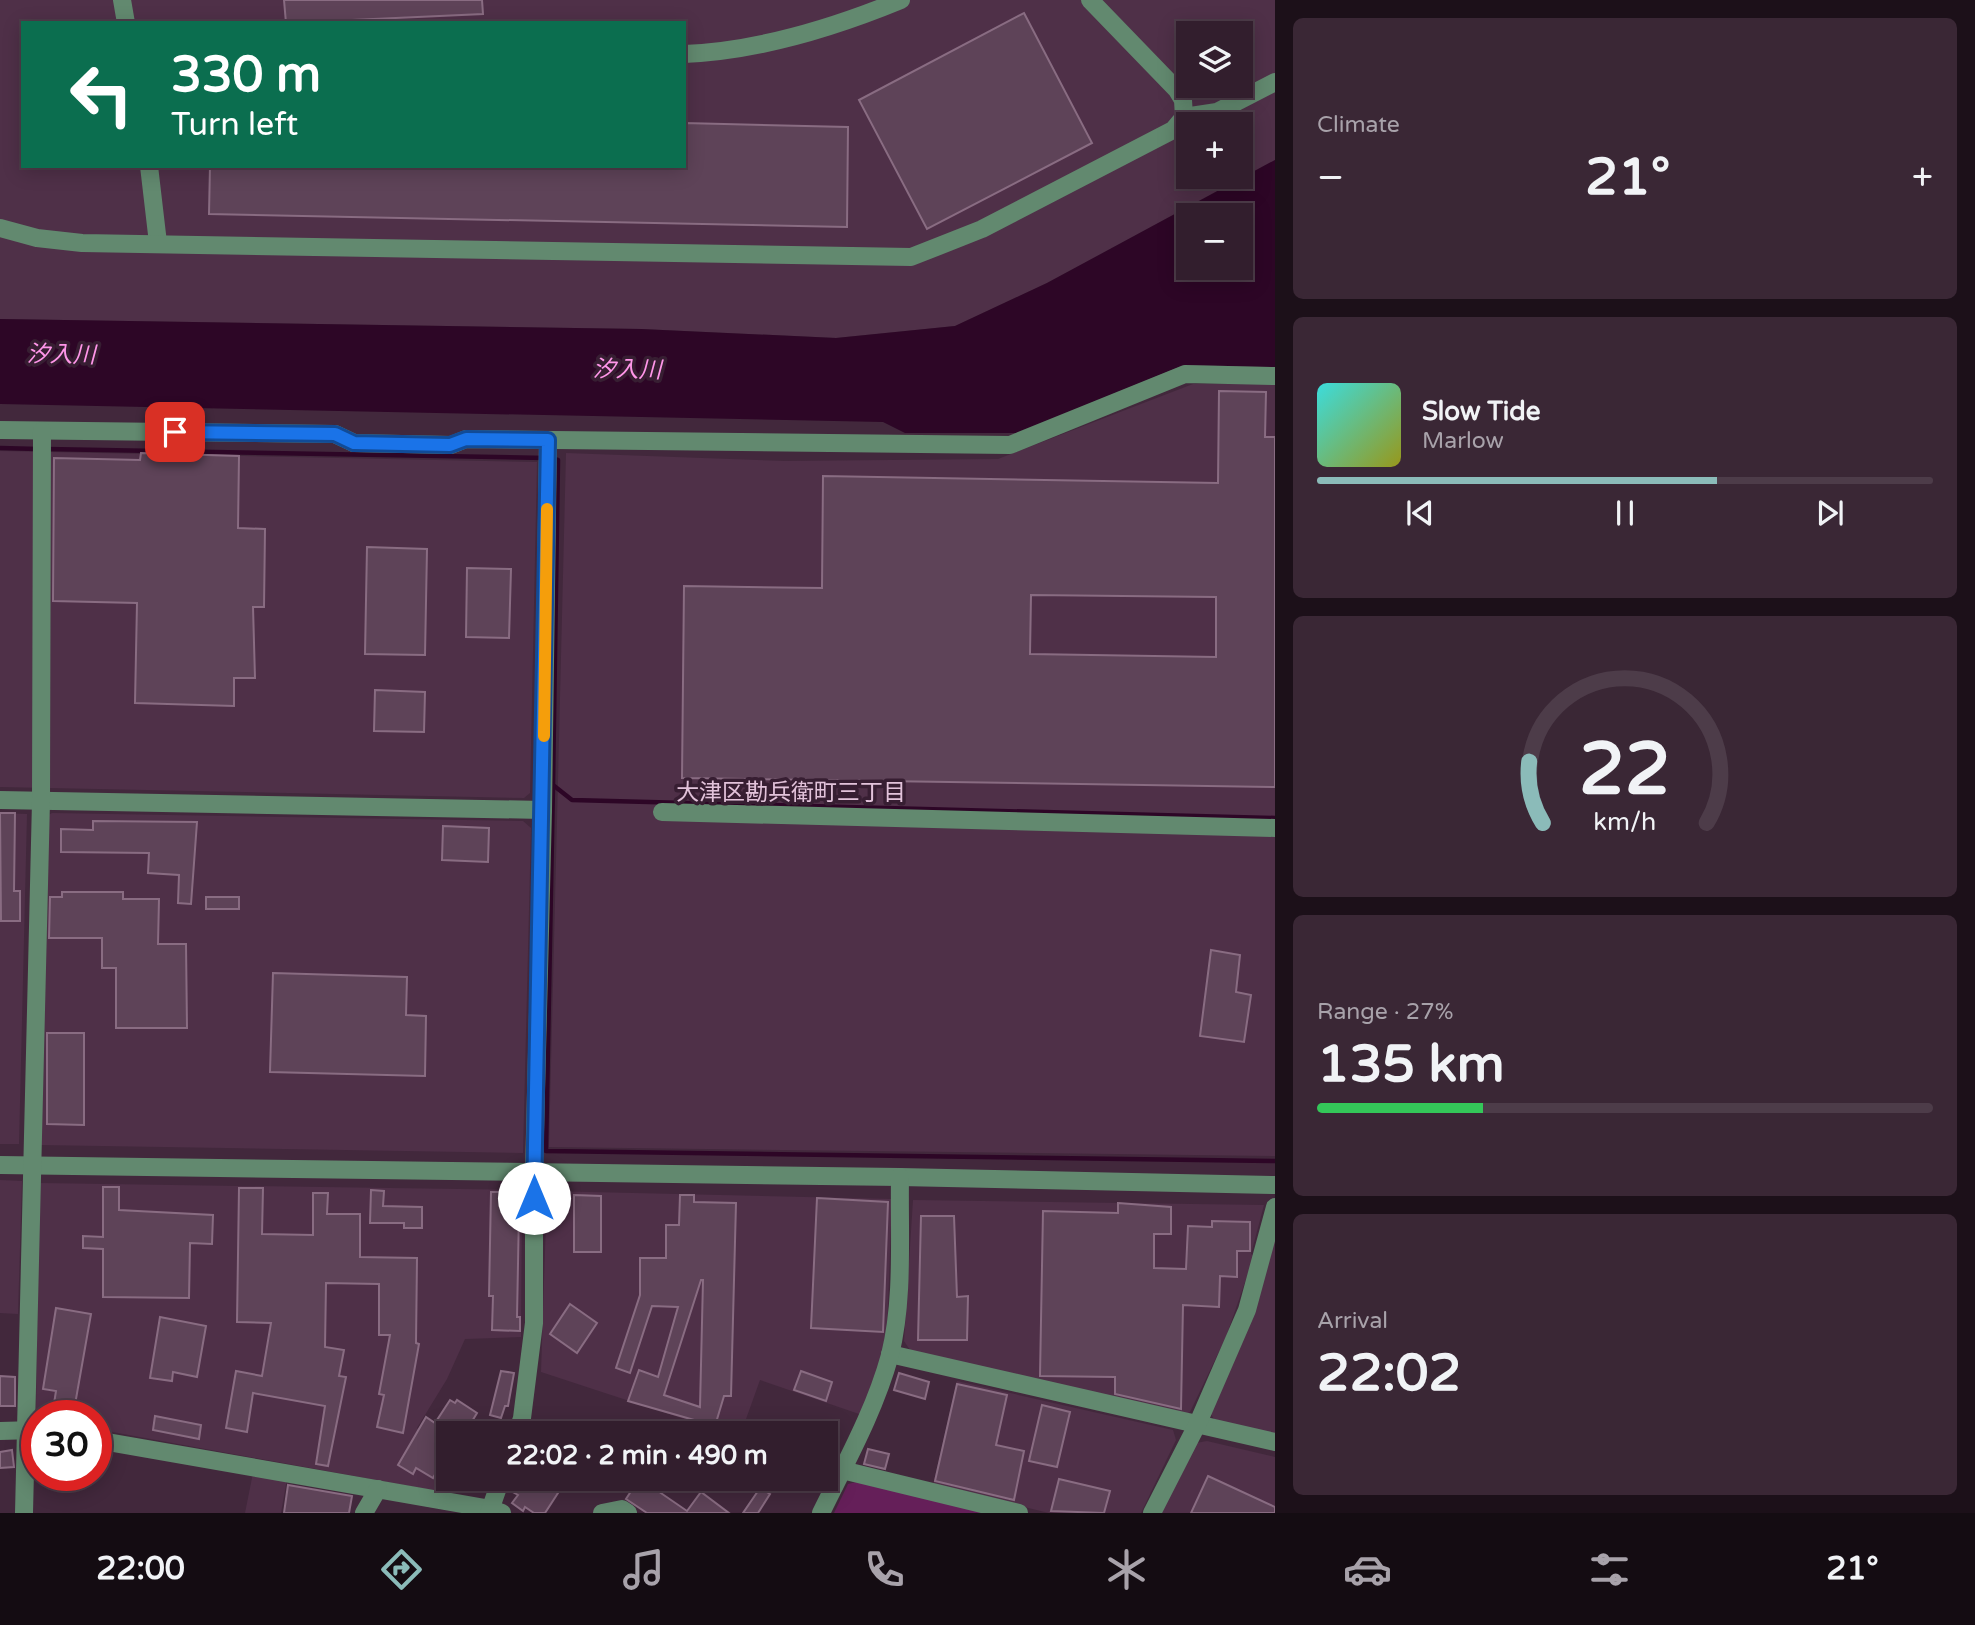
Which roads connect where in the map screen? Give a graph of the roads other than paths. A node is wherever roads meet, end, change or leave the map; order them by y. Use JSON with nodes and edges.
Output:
{"nodes":[{"id":1,"x":122,"y":0,"type":"edge"},
{"id":2,"x":901,"y":0,"type":"edge"},
{"id":3,"x":1090,"y":0,"type":"edge"},
{"id":4,"x":126,"y":21,"type":"edge"},
{"id":5,"x":686,"y":54,"type":"edge"},
{"id":6,"x":1275,"y":82,"type":"edge"},
{"id":7,"x":1184,"y":112,"type":"edge"},
{"id":8,"x":1217,"y":112,"type":"edge"},
{"id":9,"x":1176,"y":126,"type":"edge"},
{"id":10,"x":149,"y":168,"type":"edge"},
{"id":11,"x":0,"y":228,"type":"edge"},
{"id":12,"x":158,"y":243,"type":"junction"},
{"id":13,"x":1275,"y":376,"type":"edge"},
{"id":14,"x":0,"y":430,"type":"edge"},
{"id":15,"x":41,"y":431,"type":"junction"},
{"id":16,"x":548,"y":440,"type":"junction"},
{"id":17,"x":0,"y":800,"type":"edge"},
{"id":18,"x":41,"y":802,"type":"junction"},
{"id":19,"x":543,"y":810,"type":"junction"},
{"id":20,"x":662,"y":812,"type":"dead end"},
{"id":21,"x":1275,"y":828,"type":"edge"},
{"id":22,"x":0,"y":1165,"type":"edge"},
{"id":23,"x":33,"y":1166,"type":"junction"},
{"id":24,"x":534,"y":1173,"type":"junction"},
{"id":25,"x":900,"y":1177,"type":"junction"},
{"id":26,"x":1275,"y":1185,"type":"edge"},
{"id":27,"x":1275,"y":1206,"type":"edge"},
{"id":28,"x":890,"y":1354,"type":"junction"},
{"id":29,"x":31,"y":1400,"type":"edge"},
{"id":30,"x":521,"y":1421,"type":"edge"},
{"id":31,"x":1198,"y":1423,"type":"junction"},
{"id":32,"x":21,"y":1430,"type":"edge"},
{"id":33,"x":0,"y":1431,"type":"edge"},
{"id":34,"x":1275,"y":1442,"type":"edge"},
{"id":35,"x":112,"y":1443,"type":"edge"},
{"id":36,"x":842,"y":1470,"type":"junction"},
{"id":37,"x":379,"y":1489,"type":"junction"},
{"id":38,"x":26,"y":1491,"type":"edge"},
{"id":39,"x":499,"y":1491,"type":"edge"},
{"id":40,"x":494,"y":1512,"type":"edge"},
{"id":41,"x":24,"y":1513,"type":"edge"},
{"id":42,"x":364,"y":1513,"type":"edge"},
{"id":43,"x":602,"y":1513,"type":"edge"},
{"id":44,"x":628,"y":1513,"type":"edge"},
{"id":45,"x":821,"y":1513,"type":"edge"},
{"id":46,"x":1019,"y":1513,"type":"edge"},
{"id":47,"x":1152,"y":1513,"type":"edge"}],
"edges":[{"from":1,"to":4,"type":"street"},
{"from":2,"to":5,"type":"street"},
{"from":3,"to":7,"type":"street"},
{"from":6,"to":8,"type":"street"},
{"from":9,"to":12,"type":"street"},
{"from":10,"to":12,"type":"street"},
{"from":11,"to":12,"type":"street"},
{"from":13,"to":16,"type":"street"},
{"from":14,"to":15,"type":"street"},
{"from":15,"to":16,"type":"street"},
{"from":15,"to":18,"type":"street"},
{"from":16,"to":19,"type":"street"},
{"from":17,"to":18,"type":"street"},
{"from":18,"to":19,"type":"street"},
{"from":18,"to":23,"type":"street"},
{"from":19,"to":24,"type":"street"},
{"from":20,"to":21,"type":"street"},
{"from":22,"to":23,"type":"street"},
{"from":23,"to":24,"type":"street"},
{"from":23,"to":29,"type":"street"},
{"from":24,"to":25,"type":"street"},
{"from":24,"to":30,"type":"street"},
{"from":25,"to":26,"type":"street"},
{"from":25,"to":28,"type":"street"},
{"from":27,"to":31,"type":"street"},
{"from":28,"to":31,"type":"street"},
{"from":28,"to":36,"type":"street"},
{"from":31,"to":34,"type":"street"},
{"from":31,"to":47,"type":"street"},
{"from":32,"to":33,"type":"street"},
{"from":35,"to":37,"type":"street"},
{"from":36,"to":45,"type":"street"},
{"from":36,"to":46,"type":"street"},
{"from":37,"to":40,"type":"street"},
{"from":37,"to":42,"type":"street"},
{"from":38,"to":41,"type":"street"},
{"from":39,"to":40,"type":"street"},
{"from":43,"to":44,"type":"street"}]}
